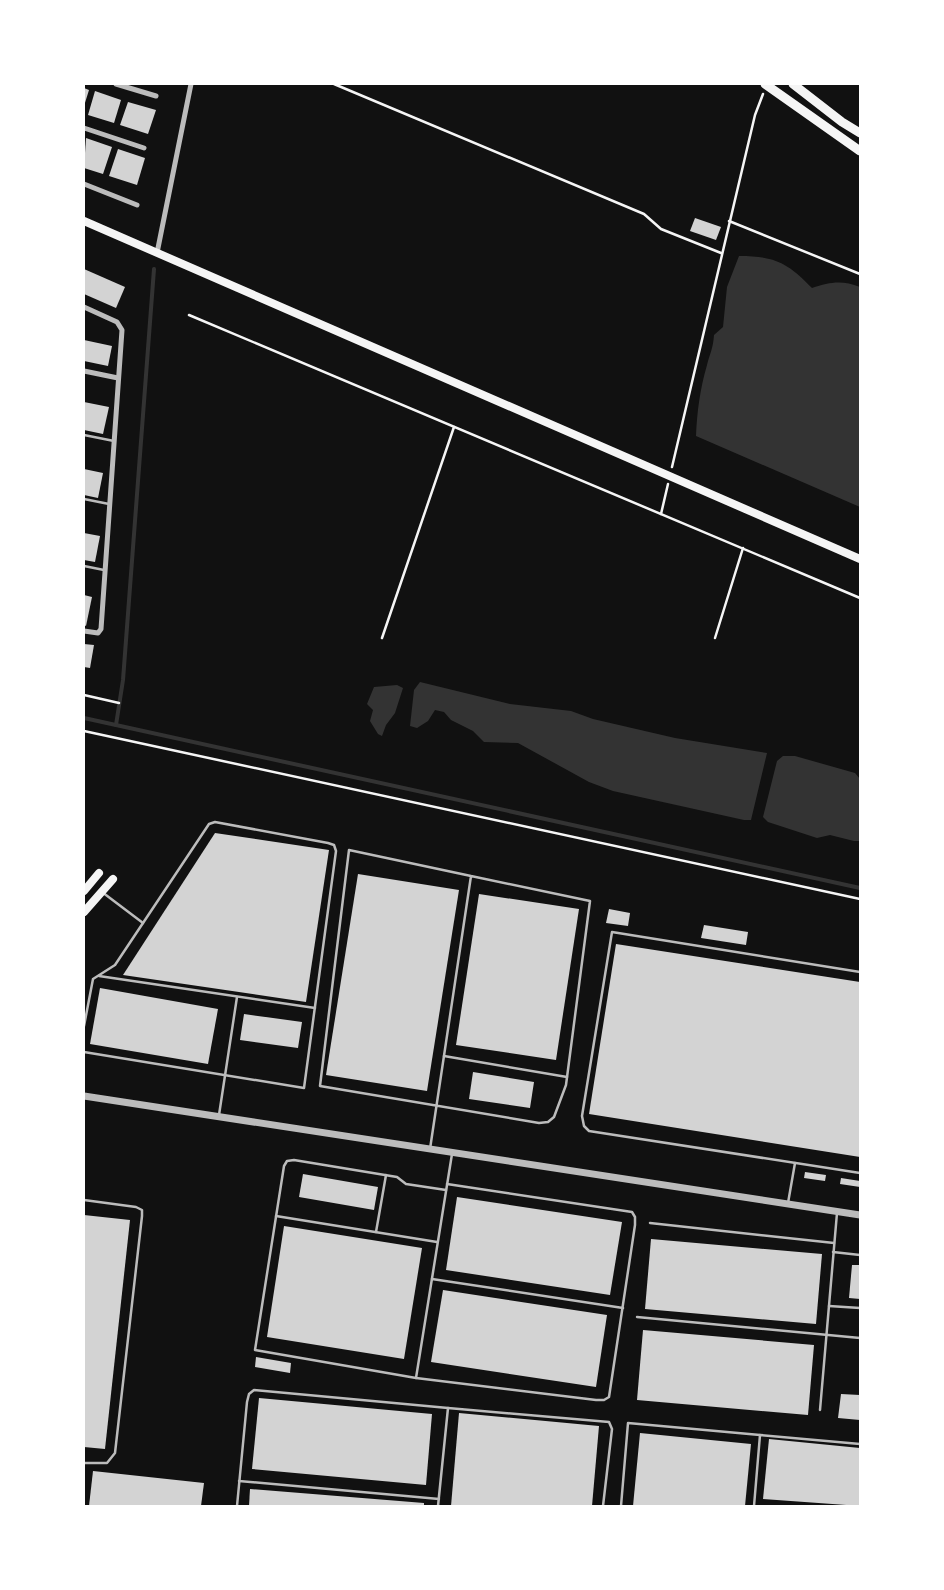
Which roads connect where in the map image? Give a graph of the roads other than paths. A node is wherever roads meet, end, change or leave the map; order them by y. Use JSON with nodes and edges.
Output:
{"nodes":[{"id":1,"x":116,"y":84,"type":"edge"},
{"id":2,"x":191,"y":84,"type":"edge"},
{"id":3,"x":793,"y":84,"type":"edge"},
{"id":4,"x":766,"y":85,"type":"edge"},
{"id":5,"x":156,"y":96,"type":"dead end"},
{"id":6,"x":84,"y":128,"type":"edge"},
{"id":7,"x":860,"y":133,"type":"edge"},
{"id":8,"x":144,"y":148,"type":"dead end"},
{"id":9,"x":860,"y":151,"type":"edge"},
{"id":10,"x":84,"y":184,"type":"edge"},
{"id":11,"x":137,"y":205,"type":"dead end"},
{"id":12,"x":84,"y":221,"type":"edge"},
{"id":13,"x":156,"y":254,"type":"junction"},
{"id":14,"x":84,"y":307,"type":"edge"},
{"id":15,"x":84,"y":371,"type":"edge"},
{"id":16,"x":118,"y":378,"type":"junction"},
{"id":17,"x":84,"y":435,"type":"edge"},
{"id":18,"x":114,"y":442,"type":"junction"},
{"id":19,"x":84,"y":499,"type":"edge"},
{"id":20,"x":109,"y":504,"type":"junction"},
{"id":21,"x":860,"y":560,"type":"edge"},
{"id":22,"x":84,"y":566,"type":"edge"},
{"id":23,"x":105,"y":570,"type":"junction"},
{"id":24,"x":84,"y":631,"type":"edge"},
{"id":25,"x":99,"y":873,"type":"dead end"},
{"id":26,"x":471,"y":876,"type":"junction"},
{"id":27,"x":113,"y":879,"type":"dead end"},
{"id":28,"x":84,"y":891,"type":"edge"},
{"id":29,"x":101,"y":892,"type":"junction"},
{"id":30,"x":84,"y":912,"type":"edge"},
{"id":31,"x":143,"y":923,"type":"junction"},
{"id":32,"x":860,"y":972,"type":"edge"},
{"id":33,"x":97,"y":975,"type":"junction"},
{"id":34,"x":237,"y":996,"type":"junction"},
{"id":35,"x":315,"y":1008,"type":"junction"},
{"id":36,"x":84,"y":1026,"type":"edge"},
{"id":37,"x":84,"y":1052,"type":"edge"},
{"id":38,"x":444,"y":1056,"type":"junction"},
{"id":39,"x":225,"y":1076,"type":"junction"},
{"id":40,"x":567,"y":1077,"type":"junction"},
{"id":41,"x":84,"y":1096,"type":"edge"},
{"id":42,"x":436,"y":1106,"type":"junction"},
{"id":43,"x":219,"y":1117,"type":"junction"},
{"id":44,"x":430,"y":1149,"type":"junction"},
{"id":45,"x":452,"y":1153,"type":"junction"},
{"id":46,"x":795,"y":1163,"type":"junction"},
{"id":47,"x":860,"y":1173,"type":"edge"},
{"id":48,"x":386,"y":1175,"type":"junction"},
{"id":49,"x":447,"y":1184,"type":"junction"},
{"id":50,"x":446,"y":1190,"type":"junction"},
{"id":51,"x":84,"y":1200,"type":"edge"},
{"id":52,"x":788,"y":1204,"type":"junction"},
{"id":53,"x":837,"y":1212,"type":"junction"},
{"id":54,"x":860,"y":1215,"type":"edge"},
{"id":55,"x":276,"y":1216,"type":"junction"},
{"id":56,"x":650,"y":1223,"type":"dead end"},
{"id":57,"x":376,"y":1232,"type":"junction"},
{"id":58,"x":438,"y":1242,"type":"junction"},
{"id":59,"x":834,"y":1243,"type":"junction"},
{"id":60,"x":834,"y":1252,"type":"junction"},
{"id":61,"x":860,"y":1255,"type":"edge"},
{"id":62,"x":432,"y":1279,"type":"junction"},
{"id":63,"x":829,"y":1306,"type":"junction"},
{"id":64,"x":623,"y":1308,"type":"junction"},
{"id":65,"x":860,"y":1308,"type":"edge"},
{"id":66,"x":637,"y":1317,"type":"dead end"},
{"id":67,"x":826,"y":1334,"type":"junction"},
{"id":68,"x":860,"y":1338,"type":"edge"},
{"id":69,"x":416,"y":1378,"type":"junction"},
{"id":70,"x":448,"y":1408,"type":"junction"},
{"id":71,"x":820,"y":1410,"type":"dead end"},
{"id":72,"x":760,"y":1435,"type":"junction"},
{"id":73,"x":860,"y":1444,"type":"edge"},
{"id":74,"x":84,"y":1463,"type":"edge"},
{"id":75,"x":239,"y":1481,"type":"junction"},
{"id":76,"x":439,"y":1499,"type":"junction"},
{"id":77,"x":237,"y":1506,"type":"edge"},
{"id":78,"x":438,"y":1506,"type":"edge"},
{"id":79,"x":603,"y":1506,"type":"edge"},
{"id":80,"x":621,"y":1506,"type":"edge"},
{"id":81,"x":754,"y":1506,"type":"edge"},
{"id":82,"x":758,"y":1506,"type":"edge"}],
"edges":[{"from":1,"to":5,"type":"street"},
{"from":2,"to":13,"type":"street"},
{"from":3,"to":7,"type":"main road"},
{"from":4,"to":9,"type":"main road"},
{"from":6,"to":8,"type":"street"},
{"from":10,"to":11,"type":"street"},
{"from":12,"to":13,"type":"main road"},
{"from":13,"to":21,"type":"main road"},
{"from":14,"to":16,"type":"street"},
{"from":15,"to":16,"type":"street"},
{"from":16,"to":18,"type":"street"},
{"from":17,"to":18,"type":"lane"},
{"from":18,"to":20,"type":"street"},
{"from":19,"to":20,"type":"lane"},
{"from":20,"to":23,"type":"street"},
{"from":22,"to":23,"type":"lane"},
{"from":23,"to":24,"type":"street"},
{"from":25,"to":28,"type":"main road"},
{"from":26,"to":38,"type":"lane"},
{"from":26,"to":40,"type":"lane"},
{"from":26,"to":42,"type":"lane"},
{"from":27,"to":29,"type":"main road"},
{"from":29,"to":30,"type":"main road"},
{"from":29,"to":31,"type":"lane"},
{"from":31,"to":33,"type":"lane"},
{"from":31,"to":35,"type":"lane"},
{"from":32,"to":46,"type":"lane"},
{"from":33,"to":34,"type":"lane"},
{"from":33,"to":36,"type":"lane"},
{"from":34,"to":35,"type":"lane"},
{"from":34,"to":39,"type":"lane"},
{"from":35,"to":39,"type":"lane"},
{"from":37,"to":39,"type":"lane"},
{"from":38,"to":40,"type":"lane"},
{"from":38,"to":42,"type":"lane"},
{"from":39,"to":43,"type":"lane"},
{"from":40,"to":42,"type":"lane"},
{"from":41,"to":43,"type":"street"},
{"from":42,"to":44,"type":"lane"},
{"from":43,"to":44,"type":"street"},
{"from":44,"to":45,"type":"street"},
{"from":45,"to":49,"type":"lane"},
{"from":45,"to":52,"type":"street"},
{"from":46,"to":47,"type":"lane"},
{"from":46,"to":52,"type":"lane"},
{"from":48,"to":50,"type":"lane"},
{"from":48,"to":55,"type":"lane"},
{"from":48,"to":57,"type":"lane"},
{"from":49,"to":50,"type":"lane"},
{"from":49,"to":64,"type":"lane"},
{"from":50,"to":58,"type":"lane"},
{"from":51,"to":74,"type":"lane"},
{"from":52,"to":53,"type":"street"},
{"from":53,"to":54,"type":"street"},
{"from":53,"to":59,"type":"lane"},
{"from":55,"to":57,"type":"lane"},
{"from":55,"to":69,"type":"lane"},
{"from":56,"to":59,"type":"lane"},
{"from":57,"to":58,"type":"lane"},
{"from":58,"to":62,"type":"lane"},
{"from":59,"to":60,"type":"lane"},
{"from":60,"to":61,"type":"lane"},
{"from":60,"to":63,"type":"lane"},
{"from":62,"to":64,"type":"lane"},
{"from":62,"to":69,"type":"lane"},
{"from":63,"to":65,"type":"lane"},
{"from":63,"to":67,"type":"lane"},
{"from":64,"to":69,"type":"lane"},
{"from":66,"to":67,"type":"lane"},
{"from":67,"to":68,"type":"lane"},
{"from":67,"to":71,"type":"lane"},
{"from":70,"to":75,"type":"lane"},
{"from":70,"to":76,"type":"lane"},
{"from":70,"to":79,"type":"lane"},
{"from":72,"to":73,"type":"lane"},
{"from":72,"to":80,"type":"lane"},
{"from":72,"to":81,"type":"lane"},
{"from":75,"to":76,"type":"lane"},
{"from":75,"to":77,"type":"lane"},
{"from":76,"to":78,"type":"lane"},
{"from":81,"to":82,"type":"lane"}]}
